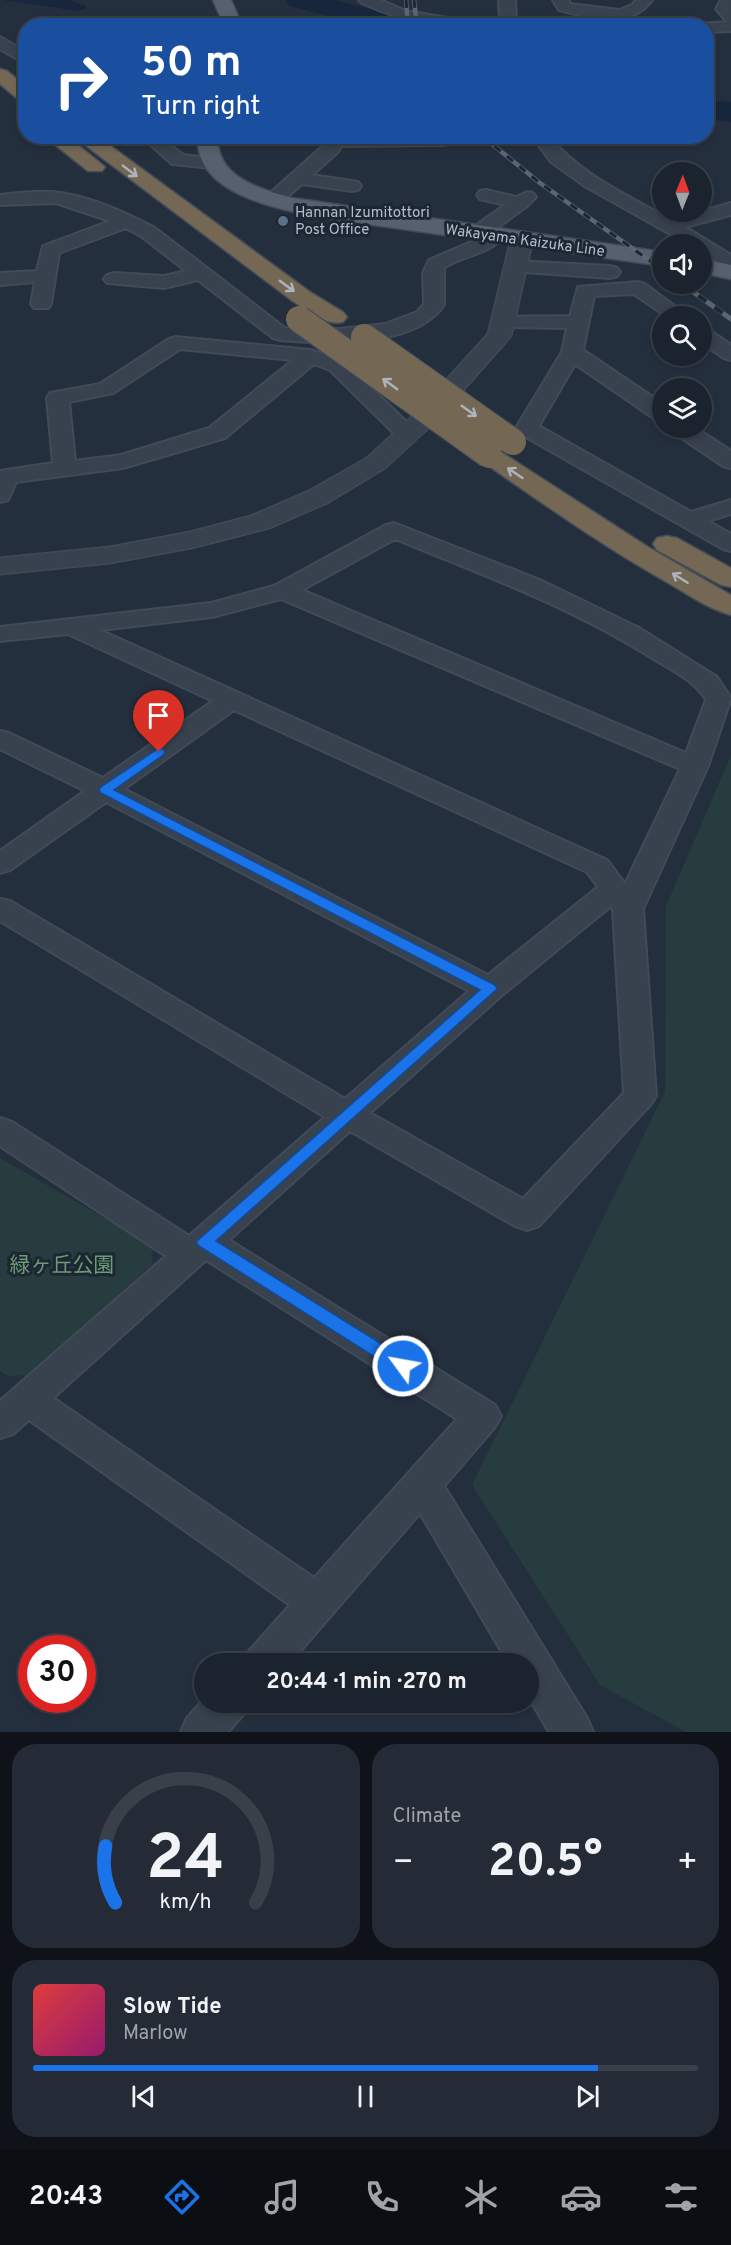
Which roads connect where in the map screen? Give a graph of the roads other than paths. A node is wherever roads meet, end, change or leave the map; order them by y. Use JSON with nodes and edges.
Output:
{"nodes":[{"id":1,"x":222,"y":0,"type":"edge"},
{"id":2,"x":367,"y":0,"type":"edge"},
{"id":3,"x":507,"y":0,"type":"edge"},
{"id":4,"x":561,"y":0,"type":"edge"},
{"id":5,"x":644,"y":0,"type":"edge"},
{"id":6,"x":729,"y":0,"type":"edge"},
{"id":7,"x":229,"y":18,"type":"edge"},
{"id":8,"x":419,"y":18,"type":"edge"},
{"id":9,"x":509,"y":18,"type":"edge"},
{"id":10,"x":731,"y":18,"type":"edge"},
{"id":11,"x":731,"y":26,"type":"edge"},
{"id":12,"x":714,"y":27,"type":"edge"},
{"id":13,"x":0,"y":42,"type":"edge"},
{"id":14,"x":18,"y":54,"type":"edge"},
{"id":15,"x":0,"y":75,"type":"edge"},
{"id":16,"x":17,"y":104,"type":"edge"},
{"id":17,"x":65,"y":144,"type":"edge"},
{"id":18,"x":93,"y":144,"type":"edge"},
{"id":19,"x":158,"y":144,"type":"edge"},
{"id":20,"x":207,"y":144,"type":"edge"},
{"id":21,"x":332,"y":144,"type":"edge"},
{"id":22,"x":546,"y":144,"type":"edge"},
{"id":23,"x":212,"y":163,"type":"junction"},
{"id":24,"x":297,"y":178,"type":"junction"},
{"id":25,"x":352,"y":186,"type":"dead end"},
{"id":26,"x":486,"y":195,"type":"dead end"},
{"id":27,"x":274,"y":199,"type":"junction"},
{"id":28,"x":0,"y":200,"type":"edge"},
{"id":29,"x":723,"y":212,"type":"edge"},
{"id":30,"x":128,"y":221,"type":"junction"},
{"id":31,"x":731,"y":223,"type":"edge"},
{"id":32,"x":669,"y":226,"type":"junction"},
{"id":33,"x":681,"y":234,"type":"edge"},
{"id":34,"x":486,"y":235,"type":"junction"},
{"id":35,"x":522,"y":239,"type":"junction"},
{"id":36,"x":712,"y":252,"type":"edge"},
{"id":37,"x":652,"y":257,"type":"edge"},
{"id":38,"x":731,"y":263,"type":"edge"},
{"id":39,"x":516,"y":267,"type":"junction"},
{"id":40,"x":712,"y":268,"type":"edge"},
{"id":41,"x":610,"y":272,"type":"dead end"},
{"id":42,"x":731,"y":272,"type":"edge"},
{"id":43,"x":203,"y":273,"type":"junction"},
{"id":44,"x":45,"y":276,"type":"junction"},
{"id":45,"x":0,"y":279,"type":"edge"},
{"id":46,"x":114,"y":279,"type":"dead end"},
{"id":47,"x":41,"y":304,"type":"dead end"},
{"id":48,"x":664,"y":306,"type":"edge"},
{"id":49,"x":503,"y":321,"type":"junction"},
{"id":50,"x":578,"y":322,"type":"junction"},
{"id":51,"x":712,"y":341,"type":"edge"},
{"id":52,"x":572,"y":352,"type":"junction"},
{"id":53,"x":731,"y":354,"type":"edge"},
{"id":54,"x":311,"y":356,"type":"junction"},
{"id":55,"x":652,"y":407,"type":"edge"},
{"id":56,"x":407,"y":433,"type":"junction"},
{"id":57,"x":697,"y":438,"type":"edge"},
{"id":58,"x":731,"y":461,"type":"edge"},
{"id":59,"x":64,"y":467,"type":"junction"},
{"id":60,"x":0,"y":495,"type":"edge"},
{"id":61,"x":731,"y":507,"type":"edge"},
{"id":62,"x":689,"y":520,"type":"junction"},
{"id":63,"x":731,"y":544,"type":"edge"},
{"id":64,"x":0,"y":566,"type":"edge"},
{"id":65,"x":731,"y":579,"type":"edge"},
{"id":66,"x":284,"y":591,"type":"junction"},
{"id":67,"x":731,"y":606,"type":"edge"},
{"id":68,"x":71,"y":626,"type":"junction"},
{"id":69,"x":0,"y":634,"type":"edge"},
{"id":70,"x":230,"y":701,"type":"junction"},
{"id":71,"x":0,"y":739,"type":"edge"},
{"id":72,"x":695,"y":766,"type":"junction"},
{"id":73,"x":105,"y":790,"type":"junction"},
{"id":74,"x":0,"y":864,"type":"edge"},
{"id":75,"x":621,"y":899,"type":"junction"},
{"id":76,"x":0,"y":908,"type":"edge"},
{"id":77,"x":490,"y":989,"type":"junction"},
{"id":78,"x":347,"y":1115,"type":"junction"},
{"id":79,"x":0,"y":1130,"type":"edge"},
{"id":80,"x":197,"y":1248,"type":"junction"},
{"id":81,"x":11,"y":1407,"type":"edge"},
{"id":82,"x":422,"y":1483,"type":"junction"},
{"id":83,"x":317,"y":1602,"type":"junction"},
{"id":84,"x":273,"y":1653,"type":"edge"},
{"id":85,"x":218,"y":1713,"type":"edge"},
{"id":86,"x":202,"y":1732,"type":"edge"},
{"id":87,"x":572,"y":1732,"type":"edge"}],
"edges":[{"from":1,"to":7,"type":"main road"},
{"from":2,"to":8,"type":"street"},
{"from":3,"to":9,"type":"street"},
{"from":4,"to":5,"type":"street"},
{"from":6,"to":10,"type":"street"},
{"from":11,"to":12,"type":"street"},
{"from":13,"to":14,"type":"street"},
{"from":15,"to":16,"type":"highway"},
{"from":67,"to":17,"type":"highway","one_way":true,"bridge":true},
{"from":18,"to":65,"type":"highway","one_way":true,"bridge":true},
{"from":19,"to":23,"type":"street"},
{"from":20,"to":23,"type":"main road"},
{"from":21,"to":24,"type":"street"},
{"from":22,"to":32,"type":"street"},
{"from":23,"to":27,"type":"main road","name":"Wakayama Kaizuka Line"},
{"from":24,"to":25,"type":"street"},
{"from":24,"to":27,"type":"street"},
{"from":26,"to":34,"type":"street"},
{"from":27,"to":34,"type":"main road","name":"Wakayama Kaizuka Line"},
{"from":28,"to":30,"type":"street"},
{"from":29,"to":31,"type":"street"},
{"from":29,"to":32,"type":"street"},
{"from":30,"to":43,"type":"street"},
{"from":30,"to":44,"type":"street"},
{"from":32,"to":33,"type":"street"},
{"from":34,"to":35,"type":"main road","name":"Wakayama Kaizuka Line"},
{"from":34,"to":43,"type":"street"},
{"from":35,"to":37,"type":"main road","name":"Wakayama Kaizuka Line"},
{"from":35,"to":39,"type":"street"},
{"from":36,"to":38,"type":"street"},
{"from":39,"to":41,"type":"street"},
{"from":39,"to":49,"type":"street"},
{"from":40,"to":42,"type":"main road"},
{"from":43,"to":46,"type":"street"},
{"from":44,"to":45,"type":"street"},
{"from":44,"to":47,"type":"street"},
{"from":48,"to":50,"type":"street"},
{"from":49,"to":50,"type":"street"},
{"from":49,"to":56,"type":"street"},
{"from":50,"to":52,"type":"street"},
{"from":51,"to":53,"type":"street"},
{"from":52,"to":55,"type":"street"},
{"from":52,"to":62,"type":"street"},
{"from":54,"to":56,"type":"street"},
{"from":54,"to":59,"type":"street"},
{"from":54,"to":59,"type":"street"},
{"from":56,"to":64,"type":"street"},
{"from":57,"to":58,"type":"street"},
{"from":59,"to":60,"type":"street"},
{"from":61,"to":62,"type":"street"},
{"from":62,"to":63,"type":"street"},
{"from":66,"to":68,"type":"street"},
{"from":66,"to":72,"type":"street"},
{"from":66,"to":72,"type":"street"},
{"from":68,"to":69,"type":"street"},
{"from":68,"to":70,"type":"street"},
{"from":70,"to":73,"type":"street"},
{"from":70,"to":75,"type":"street"},
{"from":71,"to":73,"type":"street"},
{"from":72,"to":75,"type":"street"},
{"from":73,"to":74,"type":"street"},
{"from":73,"to":77,"type":"street"},
{"from":75,"to":77,"type":"street"},
{"from":75,"to":78,"type":"street"},
{"from":76,"to":78,"type":"street"},
{"from":77,"to":78,"type":"street"},
{"from":78,"to":80,"type":"street"},
{"from":79,"to":80,"type":"street"},
{"from":80,"to":81,"type":"street"},
{"from":80,"to":82,"type":"street"},
{"from":81,"to":83,"type":"street"},
{"from":82,"to":83,"type":"street"},
{"from":82,"to":87,"type":"street"},
{"from":83,"to":84,"type":"street"},
{"from":85,"to":86,"type":"street"}]}
